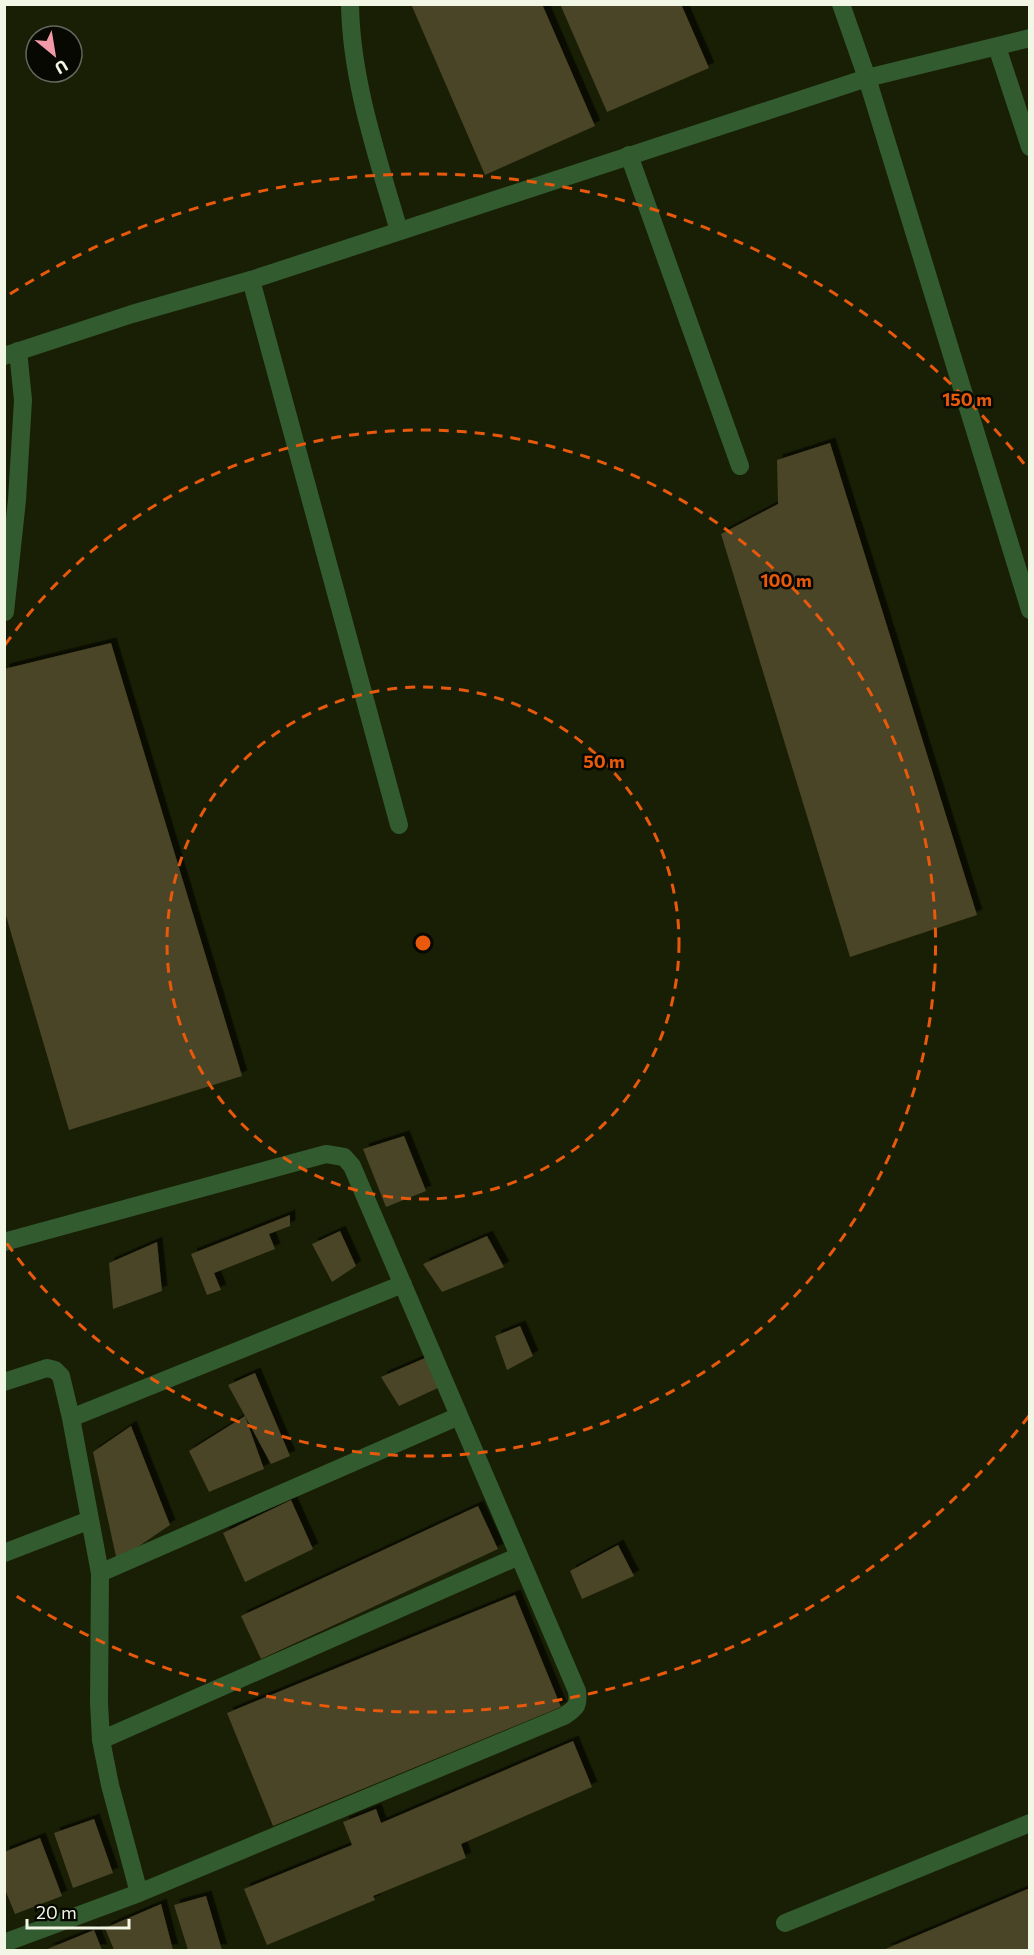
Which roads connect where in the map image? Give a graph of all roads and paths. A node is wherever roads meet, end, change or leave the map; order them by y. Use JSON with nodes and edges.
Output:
{"nodes":[{"id":1,"x":350,"y":4,"type":"edge"},
{"id":2,"x":841,"y":4,"type":"edge"},
{"id":3,"x":1029,"y":38,"type":"edge"},
{"id":4,"x":997,"y":47,"type":"junction"},
{"id":5,"x":867,"y":78,"type":"junction"},
{"id":6,"x":1029,"y":147,"type":"edge"},
{"id":7,"x":629,"y":155,"type":"junction"},
{"id":8,"x":399,"y":231,"type":"junction"},
{"id":9,"x":251,"y":280,"type":"junction"},
{"id":10,"x":11,"y":354,"type":"edge"},
{"id":11,"x":740,"y":466,"type":"dead end"},
{"id":12,"x":1029,"y":610,"type":"edge"},
{"id":13,"x":5,"y":612,"type":"edge"},
{"id":14,"x":399,"y":825,"type":"dead end"},
{"id":15,"x":4,"y":1242,"type":"edge"},
{"id":16,"x":402,"y":1284,"type":"junction"},
{"id":17,"x":4,"y":1382,"type":"edge"},
{"id":18,"x":459,"y":1416,"type":"junction"},
{"id":19,"x":71,"y":1418,"type":"junction"},
{"id":20,"x":90,"y":1520,"type":"junction"},
{"id":21,"x":4,"y":1553,"type":"edge"},
{"id":22,"x":519,"y":1556,"type":"junction"},
{"id":23,"x":100,"y":1573,"type":"junction"},
{"id":24,"x":101,"y":1740,"type":"junction"},
{"id":25,"x":1029,"y":1823,"type":"edge"},
{"id":26,"x":139,"y":1893,"type":"junction"},
{"id":27,"x":785,"y":1923,"type":"dead end"},
{"id":28,"x":4,"y":1943,"type":"edge"}],
"edges":[{"from":1,"to":8,"type":"street"},
{"from":2,"to":5,"type":"street"},
{"from":3,"to":4,"type":"street"},
{"from":4,"to":5,"type":"street"},
{"from":4,"to":6,"type":"street"},
{"from":5,"to":7,"type":"street"},
{"from":5,"to":12,"type":"street"},
{"from":7,"to":8,"type":"street"},
{"from":7,"to":11,"type":"street"},
{"from":8,"to":9,"type":"street"},
{"from":9,"to":10,"type":"street"},
{"from":9,"to":14,"type":"street"},
{"from":10,"to":13,"type":"street"},
{"from":15,"to":16,"type":"street"},
{"from":16,"to":18,"type":"street"},
{"from":16,"to":19,"type":"street"},
{"from":17,"to":19,"type":"street"},
{"from":18,"to":22,"type":"street"},
{"from":18,"to":23,"type":"street"},
{"from":19,"to":20,"type":"street"},
{"from":20,"to":21,"type":"street"},
{"from":20,"to":23,"type":"street"},
{"from":22,"to":24,"type":"street"},
{"from":22,"to":26,"type":"street"},
{"from":23,"to":24,"type":"street"},
{"from":24,"to":26,"type":"street"},
{"from":25,"to":27,"type":"street"},
{"from":26,"to":28,"type":"street"}]}
